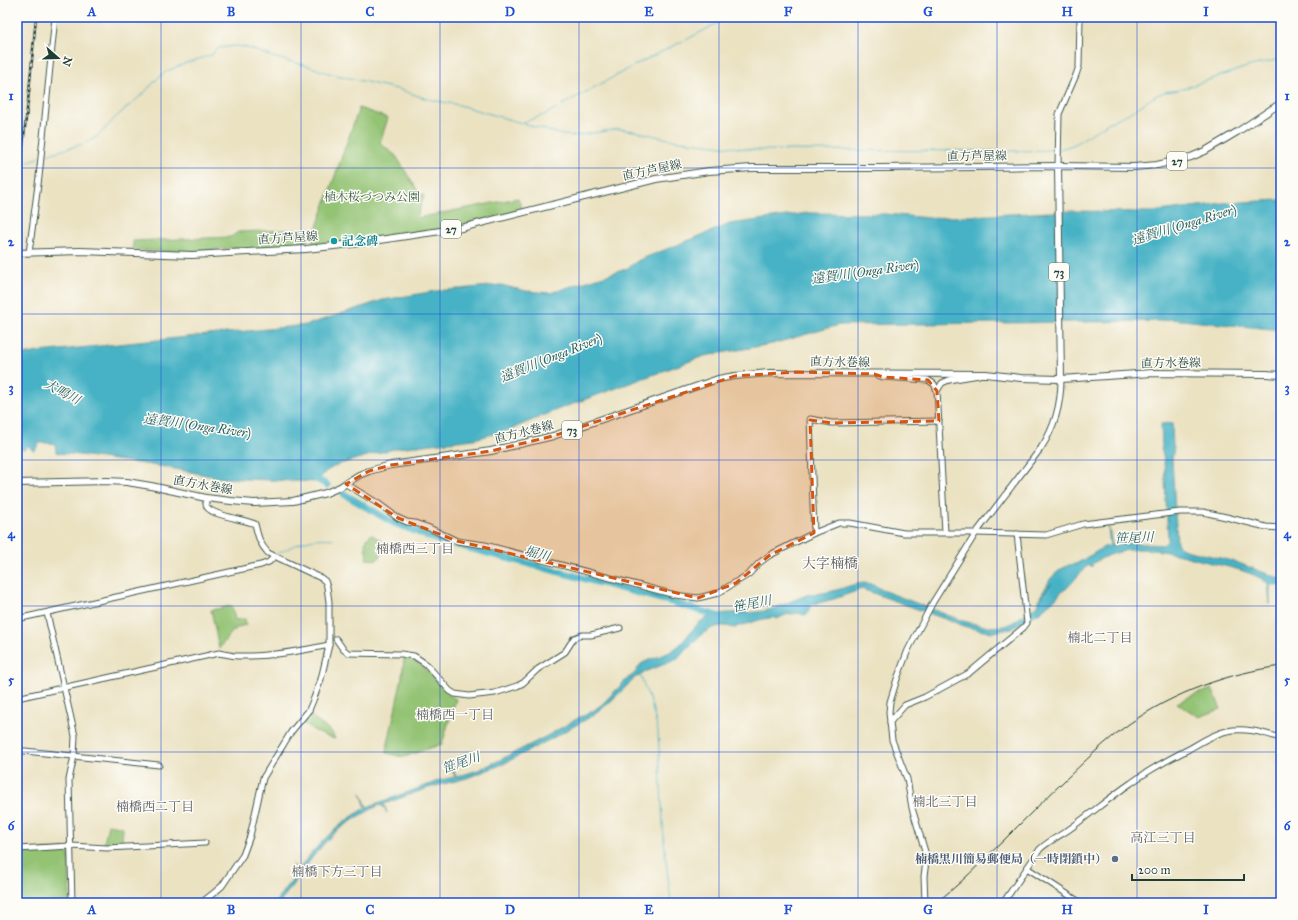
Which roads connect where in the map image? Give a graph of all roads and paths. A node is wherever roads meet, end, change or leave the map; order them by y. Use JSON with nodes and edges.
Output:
{"nodes":[{"id":1,"x":55,"y":17,"type":"edge"},
{"id":2,"x":1080,"y":17,"type":"edge"},
{"id":3,"x":1281,"y":103,"type":"edge"},
{"id":4,"x":1058,"y":168,"type":"junction"},
{"id":5,"x":17,"y":253,"type":"edge"},
{"id":6,"x":29,"y":253,"type":"junction"},
{"id":7,"x":874,"y":374,"type":"junction"},
{"id":8,"x":986,"y":374,"type":"junction"},
{"id":9,"x":1281,"y":375,"type":"edge"},
{"id":10,"x":1060,"y":377,"type":"junction"},
{"id":11,"x":937,"y":390,"type":"junction"},
{"id":12,"x":939,"y":421,"type":"junction"},
{"id":13,"x":17,"y":483,"type":"edge"},
{"id":14,"x":346,"y":484,"type":"junction"},
{"id":15,"x":206,"y":498,"type":"junction"},
{"id":16,"x":1281,"y":528,"type":"edge"},
{"id":17,"x":945,"y":532,"type":"junction"},
{"id":18,"x":814,"y":533,"type":"junction"},
{"id":19,"x":1017,"y":534,"type":"junction"},
{"id":20,"x":974,"y":535,"type":"junction"},
{"id":21,"x":274,"y":557,"type":"junction"},
{"id":22,"x":47,"y":613,"type":"junction"},
{"id":23,"x":17,"y":619,"type":"edge"},
{"id":24,"x":620,"y":628,"type":"dead end"},
{"id":25,"x":336,"y":639,"type":"dead end"},
{"id":26,"x":329,"y":645,"type":"junction"},
{"id":27,"x":64,"y":688,"type":"junction"},
{"id":28,"x":17,"y":698,"type":"edge"},
{"id":29,"x":890,"y":722,"type":"junction"},
{"id":30,"x":1281,"y":738,"type":"edge"},
{"id":31,"x":17,"y":751,"type":"edge"},
{"id":32,"x":74,"y":756,"type":"junction"},
{"id":33,"x":159,"y":765,"type":"dead end"},
{"id":34,"x":205,"y":843,"type":"dead end"},
{"id":35,"x":72,"y":846,"type":"junction"},
{"id":36,"x":17,"y":848,"type":"edge"},
{"id":37,"x":1027,"y":868,"type":"junction"},
{"id":38,"x":72,"y":903,"type":"edge"},
{"id":39,"x":201,"y":903,"type":"edge"},
{"id":40,"x":926,"y":903,"type":"edge"},
{"id":41,"x":1003,"y":903,"type":"edge"},
{"id":42,"x":1081,"y":903,"type":"edge"}],
"edges":[{"from":1,"to":6,"type":"street"},
{"from":2,"to":4,"type":"street"},
{"from":3,"to":4,"type":"main road","name":"直方芦屋線","number":"27"},
{"from":4,"to":6,"type":"main road","name":"直方芦屋線","number":"27"},
{"from":4,"to":10,"type":"main road","number":"73"},
{"from":5,"to":6,"type":"main road","name":"直方芦屋線","number":"27"},
{"from":7,"to":8,"type":"main road","name":"直方水巻線","number":"73"},
{"from":7,"to":11,"type":"street"},
{"from":7,"to":14,"type":"main road","name":"直方水巻線","number":"73"},
{"from":8,"to":10,"type":"main road","name":"直方水巻線","number":"73"},
{"from":8,"to":11,"type":"street"},
{"from":9,"to":10,"type":"main road","name":"直方水巻線","number":"73"},
{"from":10,"to":20,"type":"street"},
{"from":11,"to":12,"type":"street"},
{"from":12,"to":17,"type":"street"},
{"from":12,"to":18,"type":"street"},
{"from":13,"to":15,"type":"main road","name":"直方水巻線","number":"73"},
{"from":14,"to":15,"type":"main road","name":"直方水巻線","number":"73"},
{"from":14,"to":18,"type":"street"},
{"from":15,"to":21,"type":"street"},
{"from":16,"to":19,"type":"street"},
{"from":17,"to":18,"type":"street"},
{"from":17,"to":20,"type":"street"},
{"from":19,"to":20,"type":"street"},
{"from":19,"to":29,"type":"street"},
{"from":20,"to":29,"type":"street"},
{"from":21,"to":22,"type":"street"},
{"from":21,"to":26,"type":"street"},
{"from":22,"to":23,"type":"street"},
{"from":22,"to":27,"type":"street"},
{"from":24,"to":25,"type":"street"},
{"from":26,"to":27,"type":"street"},
{"from":26,"to":39,"type":"street"},
{"from":27,"to":28,"type":"street"},
{"from":27,"to":32,"type":"street"},
{"from":29,"to":40,"type":"street"},
{"from":30,"to":37,"type":"street"},
{"from":31,"to":32,"type":"street"},
{"from":32,"to":33,"type":"street"},
{"from":32,"to":35,"type":"street"},
{"from":34,"to":35,"type":"street"},
{"from":35,"to":36,"type":"street"},
{"from":35,"to":38,"type":"street"},
{"from":37,"to":41,"type":"street"},
{"from":37,"to":42,"type":"street"}]}
